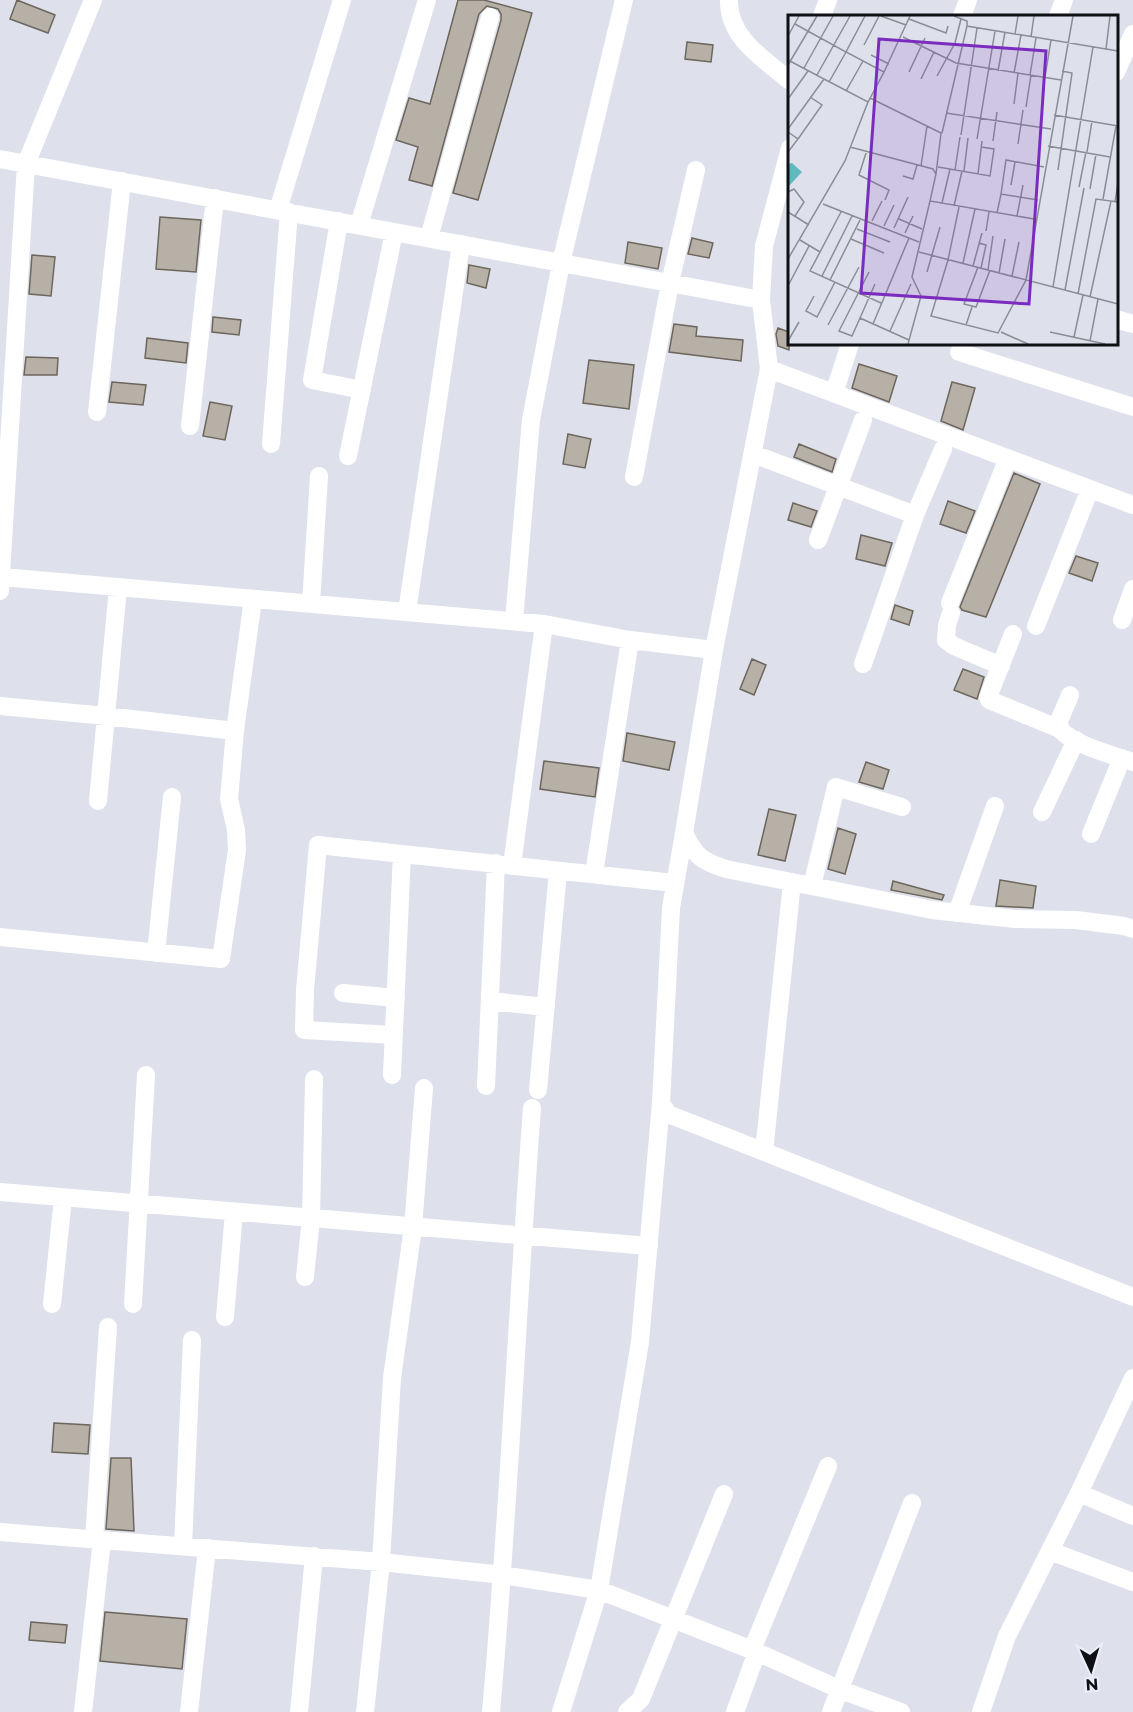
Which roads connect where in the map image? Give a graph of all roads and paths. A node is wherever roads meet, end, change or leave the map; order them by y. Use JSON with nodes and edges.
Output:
{"nodes":[{"id":1,"x":93,"y":0,"type":"edge"},
{"id":2,"x":342,"y":0,"type":"edge"},
{"id":3,"x":427,"y":0,"type":"edge"},
{"id":4,"x":624,"y":0,"type":"edge"},
{"id":5,"x":729,"y":0,"type":"edge"},
{"id":6,"x":828,"y":0,"type":"edge"},
{"id":7,"x":968,"y":0,"type":"edge"},
{"id":8,"x":1064,"y":0,"type":"edge"},
{"id":9,"x":822,"y":15,"type":"edge"},
{"id":10,"x":962,"y":15,"type":"edge"},
{"id":11,"x":1058,"y":15,"type":"edge"},
{"id":12,"x":490,"y":17,"type":"dead end"},
{"id":13,"x":1133,"y":34,"type":"edge"},
{"id":14,"x":1118,"y":68,"type":"edge"},
{"id":15,"x":788,"y":80,"type":"edge"},
{"id":16,"x":788,"y":152,"type":"edge"},
{"id":17,"x":0,"y":159,"type":"edge"},
{"id":18,"x":26,"y":164,"type":"junction"},
{"id":19,"x":696,"y":170,"type":"dead end"},
{"id":20,"x":122,"y":181,"type":"junction"},
{"id":21,"x":215,"y":198,"type":"junction"},
{"id":22,"x":284,"y":211,"type":"junction"},
{"id":23,"x":339,"y":221,"type":"junction"},
{"id":24,"x":359,"y":225,"type":"junction"},
{"id":25,"x":394,"y":232,"type":"junction"},
{"id":26,"x":429,"y":238,"type":"junction"},
{"id":27,"x":461,"y":244,"type":"junction"},
{"id":28,"x":561,"y":263,"type":"junction"},
{"id":29,"x":670,"y":284,"type":"junction"},
{"id":30,"x":761,"y":300,"type":"junction"},
{"id":31,"x":1118,"y":320,"type":"edge"},
{"id":32,"x":1133,"y":324,"type":"edge"},
{"id":33,"x":850,"y":345,"type":"edge"},
{"id":34,"x":959,"y":352,"type":"dead end"},
{"id":35,"x":769,"y":369,"type":"junction"},
{"id":36,"x":362,"y":390,"type":"junction"},
{"id":37,"x":834,"y":393,"type":"junction"},
{"id":38,"x":1133,"y":407,"type":"edge"},
{"id":39,"x":97,"y":412,"type":"dead end"},
{"id":40,"x":863,"y":420,"type":"dead end"},
{"id":41,"x":190,"y":426,"type":"dead end"},
{"id":42,"x":271,"y":444,"type":"dead end"},
{"id":43,"x":943,"y":449,"type":"dead end"},
{"id":44,"x":753,"y":454,"type":"junction"},
{"id":45,"x":348,"y":456,"type":"dead end"},
{"id":46,"x":1008,"y":458,"type":"junction"},
{"id":47,"x":319,"y":476,"type":"dead end"},
{"id":48,"x":634,"y":477,"type":"dead end"},
{"id":49,"x":838,"y":487,"type":"junction"},
{"id":50,"x":1090,"y":489,"type":"junction"},
{"id":51,"x":1133,"y":505,"type":"edge"},
{"id":52,"x":915,"y":515,"type":"junction"},
{"id":53,"x":818,"y":540,"type":"dead end"},
{"id":54,"x":1,"y":584,"type":"edge"},
{"id":55,"x":118,"y":588,"type":"junction"},
{"id":56,"x":1133,"y":589,"type":"edge"},
{"id":57,"x":253,"y":599,"type":"junction"},
{"id":58,"x":311,"y":604,"type":"junction"},
{"id":59,"x":407,"y":612,"type":"junction"},
{"id":60,"x":1122,"y":620,"type":"dead end"},
{"id":61,"x":514,"y":621,"type":"junction"},
{"id":62,"x":544,"y":624,"type":"junction"},
{"id":63,"x":1036,"y":626,"type":"dead end"},
{"id":64,"x":1013,"y":634,"type":"dead end"},
{"id":65,"x":630,"y":640,"type":"junction"},
{"id":66,"x":714,"y":650,"type":"junction"},
{"id":67,"x":863,"y":664,"type":"dead end"},
{"id":68,"x":1001,"y":666,"type":"junction"},
{"id":69,"x":1070,"y":695,"type":"dead end"},
{"id":70,"x":0,"y":706,"type":"edge"},
{"id":71,"x":106,"y":716,"type":"junction"},
{"id":72,"x":1060,"y":729,"type":"junction"},
{"id":73,"x":235,"y":731,"type":"junction"},
{"id":74,"x":1076,"y":740,"type":"junction"},
{"id":75,"x":1127,"y":760,"type":"edge"},
{"id":76,"x":172,"y":797,"type":"dead end"},
{"id":77,"x":98,"y":801,"type":"dead end"},
{"id":78,"x":995,"y":806,"type":"dead end"},
{"id":79,"x":902,"y":807,"type":"dead end"},
{"id":80,"x":1042,"y":812,"type":"dead end"},
{"id":81,"x":684,"y":833,"type":"junction"},
{"id":82,"x":1091,"y":834,"type":"dead end"},
{"id":83,"x":402,"y":854,"type":"junction"},
{"id":84,"x":504,"y":864,"type":"junction"},
{"id":85,"x":558,"y":870,"type":"junction"},
{"id":86,"x":594,"y":874,"type":"junction"},
{"id":87,"x":792,"y":882,"type":"junction"},
{"id":88,"x":674,"y":883,"type":"junction"},
{"id":89,"x":812,"y":886,"type":"junction"},
{"id":90,"x":957,"y":913,"type":"junction"},
{"id":91,"x":1133,"y":929,"type":"edge"},
{"id":92,"x":0,"y":937,"type":"edge"},
{"id":93,"x":156,"y":953,"type":"junction"},
{"id":94,"x":343,"y":993,"type":"dead end"},
{"id":95,"x":396,"y":998,"type":"junction"},
{"id":96,"x":490,"y":1001,"type":"junction"},
{"id":97,"x":546,"y":1007,"type":"junction"},
{"id":98,"x":394,"y":1035,"type":"junction"},
{"id":99,"x":146,"y":1075,"type":"dead end"},
{"id":100,"x":392,"y":1075,"type":"dead end"},
{"id":101,"x":315,"y":1079,"type":"dead end"},
{"id":102,"x":486,"y":1086,"type":"dead end"},
{"id":103,"x":424,"y":1088,"type":"dead end"},
{"id":104,"x":538,"y":1090,"type":"dead end"},
{"id":105,"x":661,"y":1103,"type":"junction"},
{"id":106,"x":532,"y":1108,"type":"dead end"},
{"id":107,"x":764,"y":1152,"type":"junction"},
{"id":108,"x":0,"y":1192,"type":"edge"},
{"id":109,"x":63,"y":1198,"type":"junction"},
{"id":110,"x":139,"y":1204,"type":"junction"},
{"id":111,"x":234,"y":1212,"type":"junction"},
{"id":112,"x":311,"y":1218,"type":"junction"},
{"id":113,"x":413,"y":1227,"type":"junction"},
{"id":114,"x":522,"y":1236,"type":"junction"},
{"id":115,"x":649,"y":1246,"type":"junction"},
{"id":116,"x":305,"y":1277,"type":"dead end"},
{"id":117,"x":1133,"y":1298,"type":"edge"},
{"id":118,"x":52,"y":1304,"type":"dead end"},
{"id":119,"x":133,"y":1304,"type":"dead end"},
{"id":120,"x":225,"y":1317,"type":"dead end"},
{"id":121,"x":108,"y":1327,"type":"dead end"},
{"id":122,"x":192,"y":1340,"type":"dead end"},
{"id":123,"x":1133,"y":1378,"type":"edge"},
{"id":124,"x":828,"y":1466,"type":"dead end"},
{"id":125,"x":1079,"y":1492,"type":"junction"},
{"id":126,"x":724,"y":1494,"type":"dead end"},
{"id":127,"x":912,"y":1503,"type":"dead end"},
{"id":128,"x":1133,"y":1516,"type":"edge"},
{"id":129,"x":0,"y":1532,"type":"edge"},
{"id":130,"x":98,"y":1540,"type":"junction"},
{"id":131,"x":183,"y":1546,"type":"junction"},
{"id":132,"x":207,"y":1548,"type":"junction"},
{"id":133,"x":1050,"y":1551,"type":"junction"},
{"id":134,"x":314,"y":1556,"type":"junction"},
{"id":135,"x":381,"y":1562,"type":"junction"},
{"id":136,"x":503,"y":1575,"type":"junction"},
{"id":137,"x":1133,"y":1582,"type":"edge"},
{"id":138,"x":599,"y":1590,"type":"junction"},
{"id":139,"x":674,"y":1621,"type":"junction"},
{"id":140,"x":754,"y":1651,"type":"junction"},
{"id":141,"x":841,"y":1690,"type":"junction"},
{"id":142,"x":83,"y":1712,"type":"edge"},
{"id":143,"x":189,"y":1712,"type":"edge"},
{"id":144,"x":299,"y":1712,"type":"edge"},
{"id":145,"x":365,"y":1712,"type":"edge"},
{"id":146,"x":491,"y":1712,"type":"edge"},
{"id":147,"x":561,"y":1712,"type":"edge"},
{"id":148,"x":627,"y":1712,"type":"edge"},
{"id":149,"x":735,"y":1712,"type":"edge"},
{"id":150,"x":831,"y":1712,"type":"edge"},
{"id":151,"x":901,"y":1712,"type":"edge"},
{"id":152,"x":981,"y":1712,"type":"edge"}],
"edges":[{"from":1,"to":18,"type":"street"},
{"from":2,"to":22,"type":"street"},
{"from":3,"to":24,"type":"street"},
{"from":4,"to":28,"type":"street"},
{"from":5,"to":15,"type":"street"},
{"from":6,"to":9,"type":"street"},
{"from":7,"to":10,"type":"street"},
{"from":8,"to":11,"type":"street"},
{"from":12,"to":26,"type":"street"},
{"from":13,"to":14,"type":"street"},
{"from":16,"to":30,"type":"street"},
{"from":17,"to":18,"type":"street"},
{"from":18,"to":20,"type":"street"},
{"from":18,"to":54,"type":"street"},
{"from":19,"to":29,"type":"street"},
{"from":20,"to":21,"type":"street"},
{"from":20,"to":39,"type":"street"},
{"from":21,"to":22,"type":"street"},
{"from":21,"to":41,"type":"street"},
{"from":22,"to":23,"type":"street"},
{"from":22,"to":42,"type":"street"},
{"from":23,"to":24,"type":"street"},
{"from":23,"to":36,"type":"street"},
{"from":24,"to":25,"type":"street"},
{"from":25,"to":26,"type":"street"},
{"from":25,"to":36,"type":"street"},
{"from":26,"to":27,"type":"street"},
{"from":27,"to":28,"type":"street"},
{"from":27,"to":59,"type":"street"},
{"from":28,"to":29,"type":"street"},
{"from":28,"to":61,"type":"street"},
{"from":29,"to":30,"type":"street"},
{"from":29,"to":48,"type":"street"},
{"from":30,"to":35,"type":"street"},
{"from":31,"to":32,"type":"street"},
{"from":33,"to":37,"type":"street"},
{"from":34,"to":38,"type":"street"},
{"from":35,"to":37,"type":"street"},
{"from":35,"to":44,"type":"street"},
{"from":36,"to":45,"type":"street"},
{"from":37,"to":46,"type":"street"},
{"from":40,"to":49,"type":"street"},
{"from":43,"to":52,"type":"street"},
{"from":44,"to":49,"type":"street"},
{"from":44,"to":66,"type":"street"},
{"from":46,"to":50,"type":"street"},
{"from":46,"to":68,"type":"street"},
{"from":47,"to":58,"type":"street"},
{"from":49,"to":52,"type":"street"},
{"from":49,"to":53,"type":"street"},
{"from":50,"to":51,"type":"street"},
{"from":50,"to":63,"type":"street"},
{"from":52,"to":67,"type":"street"},
{"from":54,"to":55,"type":"street"},
{"from":55,"to":57,"type":"street"},
{"from":55,"to":71,"type":"street"},
{"from":56,"to":60,"type":"street"},
{"from":57,"to":58,"type":"street"},
{"from":57,"to":73,"type":"street"},
{"from":58,"to":59,"type":"street"},
{"from":59,"to":61,"type":"street"},
{"from":61,"to":62,"type":"street"},
{"from":62,"to":65,"type":"street"},
{"from":62,"to":84,"type":"street"},
{"from":64,"to":68,"type":"street"},
{"from":65,"to":66,"type":"street"},
{"from":65,"to":86,"type":"street"},
{"from":66,"to":81,"type":"street"},
{"from":68,"to":72,"type":"street"},
{"from":69,"to":72,"type":"street"},
{"from":70,"to":71,"type":"street"},
{"from":71,"to":73,"type":"street"},
{"from":71,"to":77,"type":"street"},
{"from":72,"to":74,"type":"street"},
{"from":73,"to":93,"type":"street"},
{"from":74,"to":75,"type":"street"},
{"from":74,"to":80,"type":"street"},
{"from":75,"to":82,"type":"street"},
{"from":76,"to":93,"type":"street"},
{"from":78,"to":90,"type":"street"},
{"from":79,"to":89,"type":"street"},
{"from":81,"to":87,"type":"street"},
{"from":81,"to":88,"type":"street"},
{"from":83,"to":84,"type":"street"},
{"from":83,"to":95,"type":"street"},
{"from":83,"to":98,"type":"street"},
{"from":84,"to":85,"type":"street"},
{"from":84,"to":96,"type":"street"},
{"from":85,"to":86,"type":"street"},
{"from":85,"to":97,"type":"street"},
{"from":86,"to":88,"type":"street"},
{"from":87,"to":89,"type":"street"},
{"from":87,"to":107,"type":"street"},
{"from":88,"to":105,"type":"street"},
{"from":89,"to":90,"type":"street"},
{"from":90,"to":91,"type":"street"},
{"from":92,"to":93,"type":"street"},
{"from":94,"to":95,"type":"street"},
{"from":95,"to":98,"type":"street"},
{"from":96,"to":97,"type":"street"},
{"from":96,"to":102,"type":"street"},
{"from":97,"to":104,"type":"street"},
{"from":98,"to":100,"type":"street"},
{"from":99,"to":110,"type":"street"},
{"from":101,"to":112,"type":"street"},
{"from":103,"to":113,"type":"street"},
{"from":105,"to":107,"type":"street"},
{"from":105,"to":115,"type":"street"},
{"from":106,"to":114,"type":"street"},
{"from":107,"to":117,"type":"street"},
{"from":108,"to":109,"type":"street"},
{"from":109,"to":110,"type":"street"},
{"from":109,"to":118,"type":"street"},
{"from":110,"to":111,"type":"street"},
{"from":110,"to":119,"type":"street"},
{"from":111,"to":112,"type":"street"},
{"from":111,"to":120,"type":"street"},
{"from":112,"to":113,"type":"street"},
{"from":112,"to":116,"type":"street"},
{"from":113,"to":114,"type":"street"},
{"from":113,"to":135,"type":"street"},
{"from":114,"to":115,"type":"street"},
{"from":114,"to":136,"type":"street"},
{"from":115,"to":138,"type":"street"},
{"from":121,"to":130,"type":"street"},
{"from":122,"to":131,"type":"street"},
{"from":123,"to":125,"type":"street"},
{"from":124,"to":140,"type":"street"},
{"from":125,"to":128,"type":"street"},
{"from":125,"to":133,"type":"street"},
{"from":126,"to":139,"type":"street"},
{"from":127,"to":141,"type":"street"},
{"from":129,"to":130,"type":"street"},
{"from":130,"to":131,"type":"street"},
{"from":130,"to":142,"type":"street"},
{"from":131,"to":132,"type":"street"},
{"from":132,"to":134,"type":"street"},
{"from":132,"to":143,"type":"street"},
{"from":133,"to":137,"type":"street"},
{"from":133,"to":152,"type":"street"},
{"from":134,"to":135,"type":"street"},
{"from":134,"to":144,"type":"street"},
{"from":135,"to":136,"type":"street"},
{"from":135,"to":145,"type":"street"},
{"from":136,"to":138,"type":"street"},
{"from":136,"to":146,"type":"street"},
{"from":138,"to":139,"type":"street"},
{"from":138,"to":147,"type":"street"},
{"from":139,"to":140,"type":"street"},
{"from":139,"to":148,"type":"street"},
{"from":140,"to":141,"type":"street"},
{"from":140,"to":149,"type":"street"},
{"from":141,"to":150,"type":"street"},
{"from":141,"to":151,"type":"street"}]}
